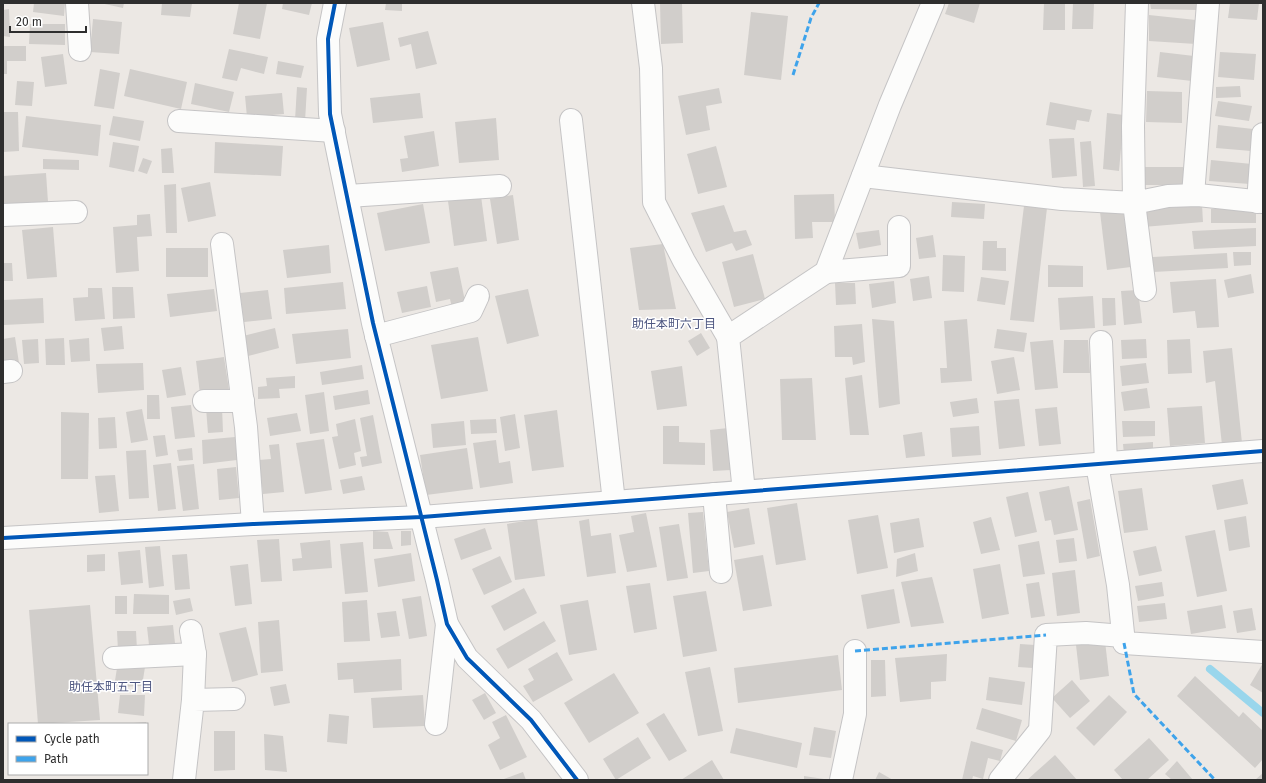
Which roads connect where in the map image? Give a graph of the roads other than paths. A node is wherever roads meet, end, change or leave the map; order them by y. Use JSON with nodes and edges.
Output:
{"nodes":[{"id":1,"x":77,"y":3,"type":"edge"},
{"id":2,"x":335,"y":3,"type":"edge"},
{"id":3,"x":643,"y":3,"type":"edge"},
{"id":4,"x":933,"y":3,"type":"edge"},
{"id":5,"x":1137,"y":3,"type":"edge"},
{"id":6,"x":1208,"y":3,"type":"edge"},
{"id":7,"x":80,"y":50,"type":"dead end"},
{"id":8,"x":571,"y":120,"type":"dead end"},
{"id":9,"x":179,"y":121,"type":"dead end"},
{"id":10,"x":334,"y":131,"type":"junction"},
{"id":11,"x":1263,"y":134,"type":"edge"},
{"id":12,"x":863,"y":176,"type":"junction"},
{"id":13,"x":500,"y":186,"type":"dead end"},
{"id":14,"x":1193,"y":195,"type":"junction"},
{"id":15,"x":348,"y":196,"type":"junction"},
{"id":16,"x":1261,"y":202,"type":"edge"},
{"id":17,"x":1134,"y":203,"type":"junction"},
{"id":18,"x":76,"y":212,"type":"dead end"},
{"id":19,"x":3,"y":215,"type":"edge"},
{"id":20,"x":899,"y":227,"type":"dead end"},
{"id":21,"x":222,"y":244,"type":"dead end"},
{"id":22,"x":826,"y":272,"type":"junction"},
{"id":23,"x":1145,"y":290,"type":"dead end"},
{"id":24,"x":478,"y":296,"type":"dead end"},
{"id":25,"x":376,"y":336,"type":"junction"},
{"id":26,"x":728,"y":337,"type":"junction"},
{"id":27,"x":1101,"y":342,"type":"dead end"},
{"id":28,"x":204,"y":401,"type":"dead end"},
{"id":29,"x":243,"y":401,"type":"junction"},
{"id":30,"x":1263,"y":451,"type":"edge"},
{"id":31,"x":1101,"y":464,"type":"junction"},
{"id":32,"x":744,"y":492,"type":"junction"},
{"id":33,"x":714,"y":494,"type":"junction"},
{"id":34,"x":614,"y":502,"type":"junction"},
{"id":35,"x":422,"y":516,"type":"junction"},
{"id":36,"x":254,"y":524,"type":"junction"},
{"id":37,"x":3,"y":538,"type":"edge"},
{"id":38,"x":721,"y":572,"type":"dead end"},
{"id":39,"x":446,"y":624,"type":"junction"},
{"id":40,"x":191,"y":630,"type":"dead end"},
{"id":41,"x":1123,"y":636,"type":"junction"},
{"id":42,"x":855,"y":651,"type":"dead end"},
{"id":43,"x":1263,"y":652,"type":"edge"},
{"id":44,"x":195,"y":654,"type":"junction"},
{"id":45,"x":114,"y":658,"type":"dead end"},
{"id":46,"x":234,"y":699,"type":"dead end"},
{"id":47,"x":193,"y":700,"type":"junction"},
{"id":48,"x":436,"y":724,"type":"dead end"},
{"id":49,"x":184,"y":780,"type":"edge"},
{"id":50,"x":577,"y":780,"type":"edge"},
{"id":51,"x":841,"y":780,"type":"edge"},
{"id":52,"x":1000,"y":780,"type":"edge"}],
"edges":[{"from":1,"to":7,"type":"street"},
{"from":2,"to":10,"type":"street"},
{"from":3,"to":26,"type":"street"},
{"from":4,"to":12,"type":"street"},
{"from":5,"to":17,"type":"street"},
{"from":6,"to":14,"type":"street"},
{"from":8,"to":34,"type":"street"},
{"from":9,"to":10,"type":"street"},
{"from":10,"to":15,"type":"street"},
{"from":11,"to":16,"type":"street"},
{"from":12,"to":17,"type":"street"},
{"from":12,"to":22,"type":"street"},
{"from":13,"to":15,"type":"street"},
{"from":14,"to":16,"type":"street"},
{"from":14,"to":17,"type":"street"},
{"from":15,"to":25,"type":"street"},
{"from":17,"to":23,"type":"street"},
{"from":18,"to":19,"type":"street"},
{"from":20,"to":22,"type":"street"},
{"from":21,"to":29,"type":"street"},
{"from":22,"to":26,"type":"street"},
{"from":24,"to":25,"type":"street"},
{"from":25,"to":35,"type":"street"},
{"from":26,"to":32,"type":"street"},
{"from":27,"to":31,"type":"street"},
{"from":28,"to":29,"type":"street"},
{"from":29,"to":36,"type":"street"},
{"from":30,"to":31,"type":"street"},
{"from":31,"to":32,"type":"street"},
{"from":31,"to":41,"type":"street"},
{"from":32,"to":33,"type":"street"},
{"from":33,"to":34,"type":"street"},
{"from":33,"to":38,"type":"street"},
{"from":34,"to":35,"type":"street"},
{"from":35,"to":36,"type":"street"},
{"from":35,"to":39,"type":"street"},
{"from":36,"to":37,"type":"street"},
{"from":39,"to":48,"type":"street"},
{"from":39,"to":50,"type":"street"},
{"from":40,"to":44,"type":"street"},
{"from":41,"to":43,"type":"street"},
{"from":41,"to":52,"type":"street"},
{"from":42,"to":51,"type":"street"},
{"from":44,"to":45,"type":"street"},
{"from":44,"to":47,"type":"street"},
{"from":46,"to":47,"type":"street"},
{"from":47,"to":49,"type":"street"}]}
